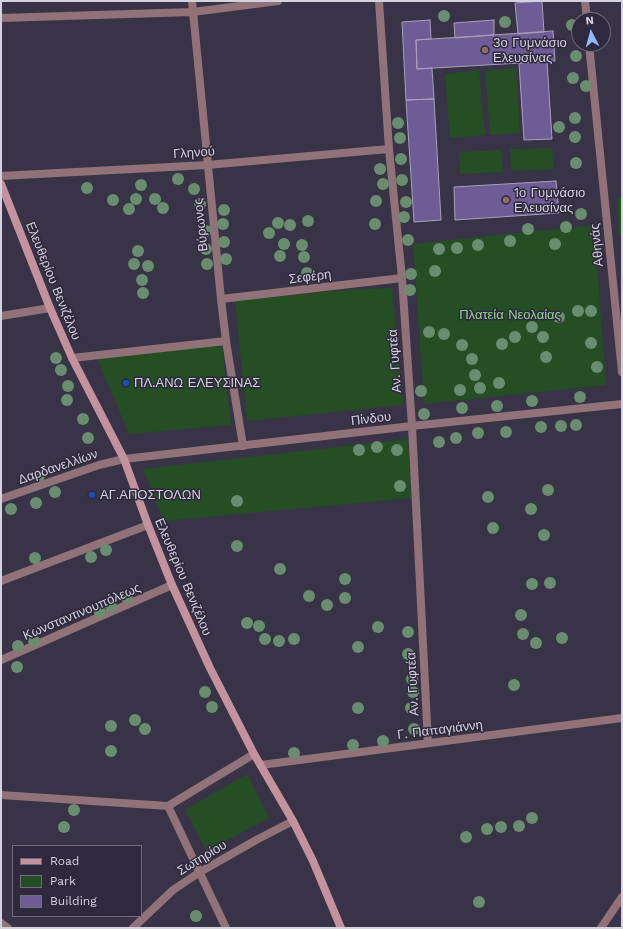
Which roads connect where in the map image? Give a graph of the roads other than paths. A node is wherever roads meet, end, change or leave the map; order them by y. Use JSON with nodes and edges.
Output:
{"nodes":[{"id":1,"x":192,"y":1,"type":"edge"},
{"id":2,"x":278,"y":1,"type":"edge"},
{"id":3,"x":379,"y":1,"type":"edge"},
{"id":4,"x":585,"y":1,"type":"edge"},
{"id":5,"x":193,"y":12,"type":"junction"},
{"id":6,"x":586,"y":12,"type":"edge"},
{"id":7,"x":1,"y":18,"type":"edge"},
{"id":8,"x":591,"y":52,"type":"edge"},
{"id":9,"x":389,"y":149,"type":"junction"},
{"id":10,"x":207,"y":165,"type":"junction"},
{"id":11,"x":1,"y":176,"type":"edge"},
{"id":12,"x":1,"y":184,"type":"edge"},
{"id":13,"x":402,"y":278,"type":"junction"},
{"id":14,"x":220,"y":299,"type":"junction"},
{"id":15,"x":50,"y":308,"type":"junction"},
{"id":16,"x":1,"y":316,"type":"edge"},
{"id":17,"x":226,"y":340,"type":"junction"},
{"id":18,"x":72,"y":358,"type":"junction"},
{"id":19,"x":622,"y":372,"type":"edge"},
{"id":20,"x":622,"y":404,"type":"edge"},
{"id":21,"x":412,"y":426,"type":"junction"},
{"id":22,"x":243,"y":446,"type":"junction"},
{"id":23,"x":124,"y":459,"type":"junction"},
{"id":24,"x":1,"y":499,"type":"edge"},
{"id":25,"x":148,"y":525,"type":"junction"},
{"id":26,"x":1,"y":581,"type":"edge"},
{"id":27,"x":172,"y":585,"type":"junction"},
{"id":28,"x":1,"y":660,"type":"edge"},
{"id":29,"x":622,"y":718,"type":"edge"},
{"id":30,"x":428,"y":743,"type":"junction"},
{"id":31,"x":254,"y":754,"type":"junction"},
{"id":32,"x":261,"y":765,"type":"junction"},
{"id":33,"x":1,"y":795,"type":"edge"},
{"id":34,"x":168,"y":806,"type":"junction"},
{"id":35,"x":293,"y":821,"type":"junction"},
{"id":36,"x":200,"y":872,"type":"junction"},
{"id":37,"x":622,"y":897,"type":"edge"},
{"id":38,"x":1,"y":923,"type":"edge"},
{"id":39,"x":8,"y":928,"type":"edge"},
{"id":40,"x":132,"y":928,"type":"edge"},
{"id":41,"x":226,"y":928,"type":"edge"},
{"id":42,"x":341,"y":928,"type":"edge"},
{"id":43,"x":600,"y":928,"type":"edge"}],
"edges":[{"from":1,"to":5,"type":"street","name":"Βύρωνος"},
{"from":2,"to":5,"type":"street"},
{"from":3,"to":9,"type":"street","name":"Αν. Γυφτέα"},
{"from":4,"to":6,"type":"street"},
{"from":5,"to":7,"type":"street"},
{"from":5,"to":10,"type":"street","name":"Βύρωνος"},
{"from":8,"to":19,"type":"street","name":"Αθηνάς"},
{"from":9,"to":10,"type":"street","name":"Γληνού"},
{"from":9,"to":13,"type":"street","name":"Αν. Γυφτέα"},
{"from":10,"to":11,"type":"street","name":"Γληνού"},
{"from":10,"to":14,"type":"street","name":"Βύρωνος"},
{"from":12,"to":15,"type":"main road","name":"Ελευθερίου Βενιζέλου"},
{"from":13,"to":14,"type":"street","name":"Σεφέρη"},
{"from":13,"to":21,"type":"street","name":"Αν. Γυφτέα"},
{"from":14,"to":17,"type":"street","name":"Βύρωνος"},
{"from":15,"to":16,"type":"street"},
{"from":15,"to":18,"type":"main road","name":"Ελευθερίου Βενιζέλου"},
{"from":17,"to":18,"type":"street"},
{"from":17,"to":22,"type":"street","name":"Βύρωνος"},
{"from":18,"to":23,"type":"main road","name":"Ελευθερίου Βενιζέλου"},
{"from":20,"to":21,"type":"street","name":"Πίνδου"},
{"from":21,"to":22,"type":"street","name":"Πίνδου"},
{"from":21,"to":30,"type":"street","name":"Αν. Γυφτέα"},
{"from":22,"to":23,"type":"street","name":"Πίνδου"},
{"from":23,"to":24,"type":"street","name":"Δαρδανελλίων"},
{"from":23,"to":25,"type":"main road","name":"Ελευθερίου Βενιζέλου"},
{"from":25,"to":26,"type":"street"},
{"from":25,"to":27,"type":"main road","name":"Ελευθερίου Βενιζέλου"},
{"from":27,"to":28,"type":"street","name":"Κωνσταντινουπόλεως"},
{"from":27,"to":31,"type":"main road","name":"Ελευθερίου Βενιζέλου"},
{"from":29,"to":30,"type":"street","name":"Γ. Παπαγιάννη"},
{"from":30,"to":32,"type":"street","name":"Γ. Παπαγιάννη"},
{"from":31,"to":32,"type":"main road","name":"Ελευθερίου Βενιζέλου"},
{"from":31,"to":34,"type":"street"},
{"from":32,"to":35,"type":"main road","name":"Ελευθερίου Βενιζέλου"},
{"from":33,"to":34,"type":"street"},
{"from":34,"to":36,"type":"street"},
{"from":35,"to":36,"type":"street","name":"Σωτηρίου"},
{"from":35,"to":42,"type":"main road","name":"Ελευθερίου Βενιζέλου"},
{"from":36,"to":40,"type":"street","name":"Σωτηρίου"},
{"from":36,"to":41,"type":"street"},
{"from":37,"to":43,"type":"street"},
{"from":38,"to":39,"type":"street"}]}
